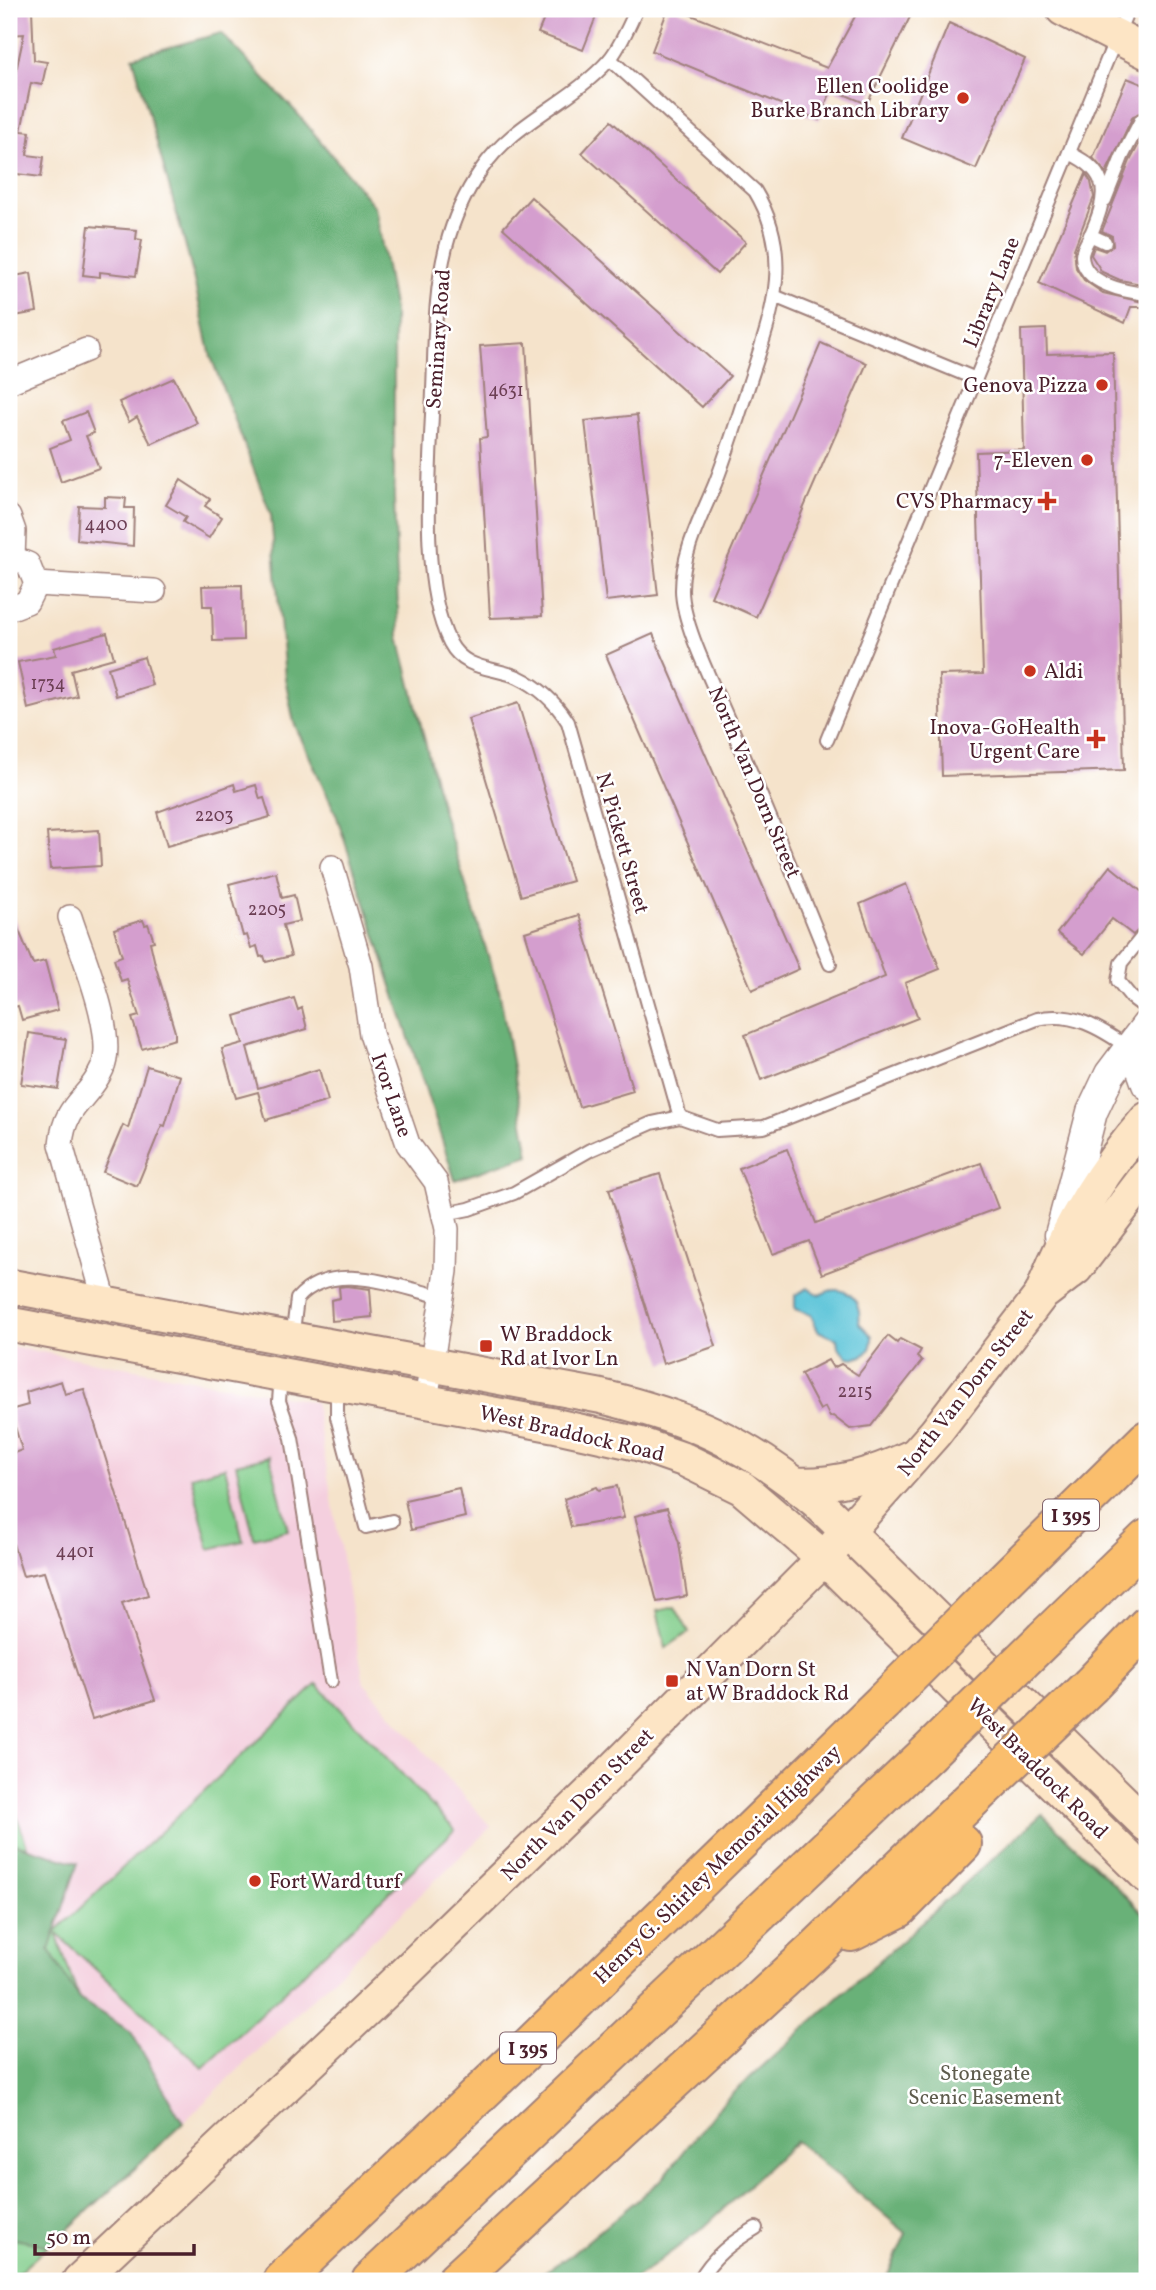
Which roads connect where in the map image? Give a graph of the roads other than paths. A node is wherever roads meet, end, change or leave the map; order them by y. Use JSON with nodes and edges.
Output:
{"nodes":[{"id":1,"x":637,"y":9,"type":"edge"},
{"id":2,"x":1063,"y":9,"type":"edge"},
{"id":3,"x":1121,"y":26,"type":"junction"},
{"id":4,"x":1147,"y":52,"type":"edge"},
{"id":5,"x":610,"y":59,"type":"junction"},
{"id":6,"x":1147,"y":120,"type":"edge"},
{"id":7,"x":1069,"y":153,"type":"junction"},
{"id":8,"x":1104,"y":203,"type":"junction"},
{"id":9,"x":1090,"y":235,"type":"junction"},
{"id":10,"x":1105,"y":242,"type":"dead end"},
{"id":11,"x":1147,"y":294,"type":"edge"},
{"id":12,"x":774,"y":296,"type":"junction"},
{"id":13,"x":86,"y":350,"type":"dead end"},
{"id":14,"x":976,"y":379,"type":"junction"},
{"id":15,"x":9,"y":382,"type":"edge"},
{"id":16,"x":9,"y":517,"type":"edge"},
{"id":17,"x":11,"y":559,"type":"edge"},
{"id":18,"x":36,"y":584,"type":"junction"},
{"id":19,"x":154,"y":591,"type":"dead end"},
{"id":20,"x":9,"y":609,"type":"edge"},
{"id":21,"x":450,"y":643,"type":"joint"},
{"id":22,"x":827,"y":740,"type":"dead end"},
{"id":23,"x":332,"y":867,"type":"dead end"},
{"id":24,"x":70,"y":917,"type":"dead end"},
{"id":25,"x":1147,"y":931,"type":"edge"},
{"id":26,"x":830,"y":964,"type":"dead end"},
{"id":27,"x":1147,"y":1009,"type":"edge"},
{"id":28,"x":1138,"y":1037,"type":"edge"},
{"id":29,"x":1147,"y":1084,"type":"edge"},
{"id":30,"x":680,"y":1117,"type":"junction"},
{"id":31,"x":1147,"y":1119,"type":"edge"},
{"id":32,"x":1147,"y":1175,"type":"edge"},
{"id":33,"x":444,"y":1214,"type":"junction"},
{"id":34,"x":9,"y":1286,"type":"edge"},
{"id":35,"x":1041,"y":1295,"type":"junction"},
{"id":36,"x":443,"y":1297,"type":"junction"},
{"id":37,"x":106,"y":1305,"type":"junction"},
{"id":38,"x":9,"y":1324,"type":"edge"},
{"id":39,"x":292,"y":1339,"type":"junction"},
{"id":40,"x":432,"y":1366,"type":"junction"},
{"id":41,"x":281,"y":1374,"type":"junction"},
{"id":42,"x":337,"y":1385,"type":"junction"},
{"id":43,"x":426,"y":1401,"type":"junction"},
{"id":44,"x":1147,"y":1440,"type":"edge"},
{"id":45,"x":917,"y":1455,"type":"junction"},
{"id":46,"x":795,"y":1484,"type":"junction"},
{"id":47,"x":392,"y":1521,"type":"dead end"},
{"id":48,"x":848,"y":1533,"type":"junction"},
{"id":49,"x":1142,"y":1544,"type":"edge"},
{"id":50,"x":824,"y":1558,"type":"junction"},
{"id":51,"x":1147,"y":1626,"type":"edge"},
{"id":52,"x":1147,"y":1662,"type":"edge"},
{"id":53,"x":331,"y":1681,"type":"dead end"},
{"id":54,"x":1100,"y":1692,"type":"junction"},
{"id":55,"x":1147,"y":1825,"type":"edge"},
{"id":56,"x":1147,"y":1876,"type":"edge"},
{"id":57,"x":756,"y":2228,"type":"dead end"},
{"id":58,"x":79,"y":2281,"type":"edge"},
{"id":59,"x":282,"y":2281,"type":"edge"},
{"id":60,"x":371,"y":2281,"type":"edge"},
{"id":61,"x":456,"y":2281,"type":"edge"},
{"id":62,"x":699,"y":2281,"type":"edge"}],
"edges":[{"from":1,"to":5,"type":"lane","name":"Seminary Road"},
{"from":2,"to":3,"type":"main road"},
{"from":3,"to":4,"type":"main road"},
{"from":3,"to":7,"type":"lane","name":"Library Lane"},
{"from":5,"to":12,"type":"lane"},
{"from":5,"to":21,"type":"lane","name":"Seminary Road"},
{"from":6,"to":8,"type":"lane"},
{"from":7,"to":8,"type":"lane"},
{"from":7,"to":14,"type":"lane","name":"Library Lane"},
{"from":8,"to":9,"type":"lane"},
{"from":9,"to":10,"type":"lane"},
{"from":9,"to":11,"type":"lane"},
{"from":12,"to":14,"type":"lane"},
{"from":12,"to":26,"type":"lane","name":"North Van Dorn Street"},
{"from":13,"to":15,"type":"street"},
{"from":14,"to":22,"type":"lane","name":"Library Lane"},
{"from":16,"to":17,"type":"street"},
{"from":17,"to":18,"type":"street"},
{"from":18,"to":19,"type":"street"},
{"from":18,"to":20,"type":"street"},
{"from":21,"to":30,"type":"lane","name":"N. Pickett Street"},
{"from":23,"to":33,"type":"street","name":"Ivor Lane"},
{"from":24,"to":37,"type":"street"},
{"from":25,"to":27,"type":"lane"},
{"from":28,"to":29,"type":"street"},
{"from":28,"to":30,"type":"lane"},
{"from":28,"to":35,"type":"street"},
{"from":30,"to":33,"type":"lane"},
{"from":31,"to":35,"type":"main road","name":"North Van Dorn Street"},
{"from":32,"to":35,"type":"main road","name":"North Van Dorn Street"},
{"from":33,"to":36,"type":"street","name":"Ivor Lane"},
{"from":34,"to":37,"type":"main road","name":"West Braddock Road"},
{"from":35,"to":45,"type":"main road","name":"North Van Dorn Street"},
{"from":36,"to":39,"type":"lane"},
{"from":36,"to":40,"type":"street","name":"Ivor Lane"},
{"from":37,"to":39,"type":"main road","name":"West Braddock Road"},
{"from":38,"to":41,"type":"main road","name":"West Braddock Road"},
{"from":39,"to":40,"type":"main road","name":"West Braddock Road"},
{"from":40,"to":43,"type":"street","name":"Ivor Lane"},
{"from":40,"to":46,"type":"main road","name":"West Braddock Road"},
{"from":41,"to":42,"type":"main road","name":"West Braddock Road"},
{"from":41,"to":53,"type":"lane"},
{"from":42,"to":43,"type":"main road","name":"West Braddock Road"},
{"from":42,"to":47,"type":"lane"},
{"from":43,"to":50,"type":"main road","name":"West Braddock Road"},
{"from":44,"to":59,"type":"highway","name":"Henry G. Shirley Memorial Highway","number":"I 395","bridge":true},
{"from":45,"to":46,"type":"main road"},
{"from":45,"to":48,"type":"main road","name":"North Van Dorn Street"},
{"from":46,"to":48,"type":"main road","name":"West Braddock Road"},
{"from":48,"to":50,"type":"main road","name":"North Van Dorn Street"},
{"from":48,"to":55,"type":"main road","name":"West Braddock Road"},
{"from":49,"to":60,"type":"highway","bridge":true},
{"from":50,"to":56,"type":"main road","name":"West Braddock Road"},
{"from":50,"to":58,"type":"main road","name":"North Van Dorn Street"},
{"from":51,"to":54,"type":"highway"},
{"from":52,"to":54,"type":"highway"},
{"from":54,"to":61,"type":"highway"},
{"from":57,"to":62,"type":"lane"}]}
